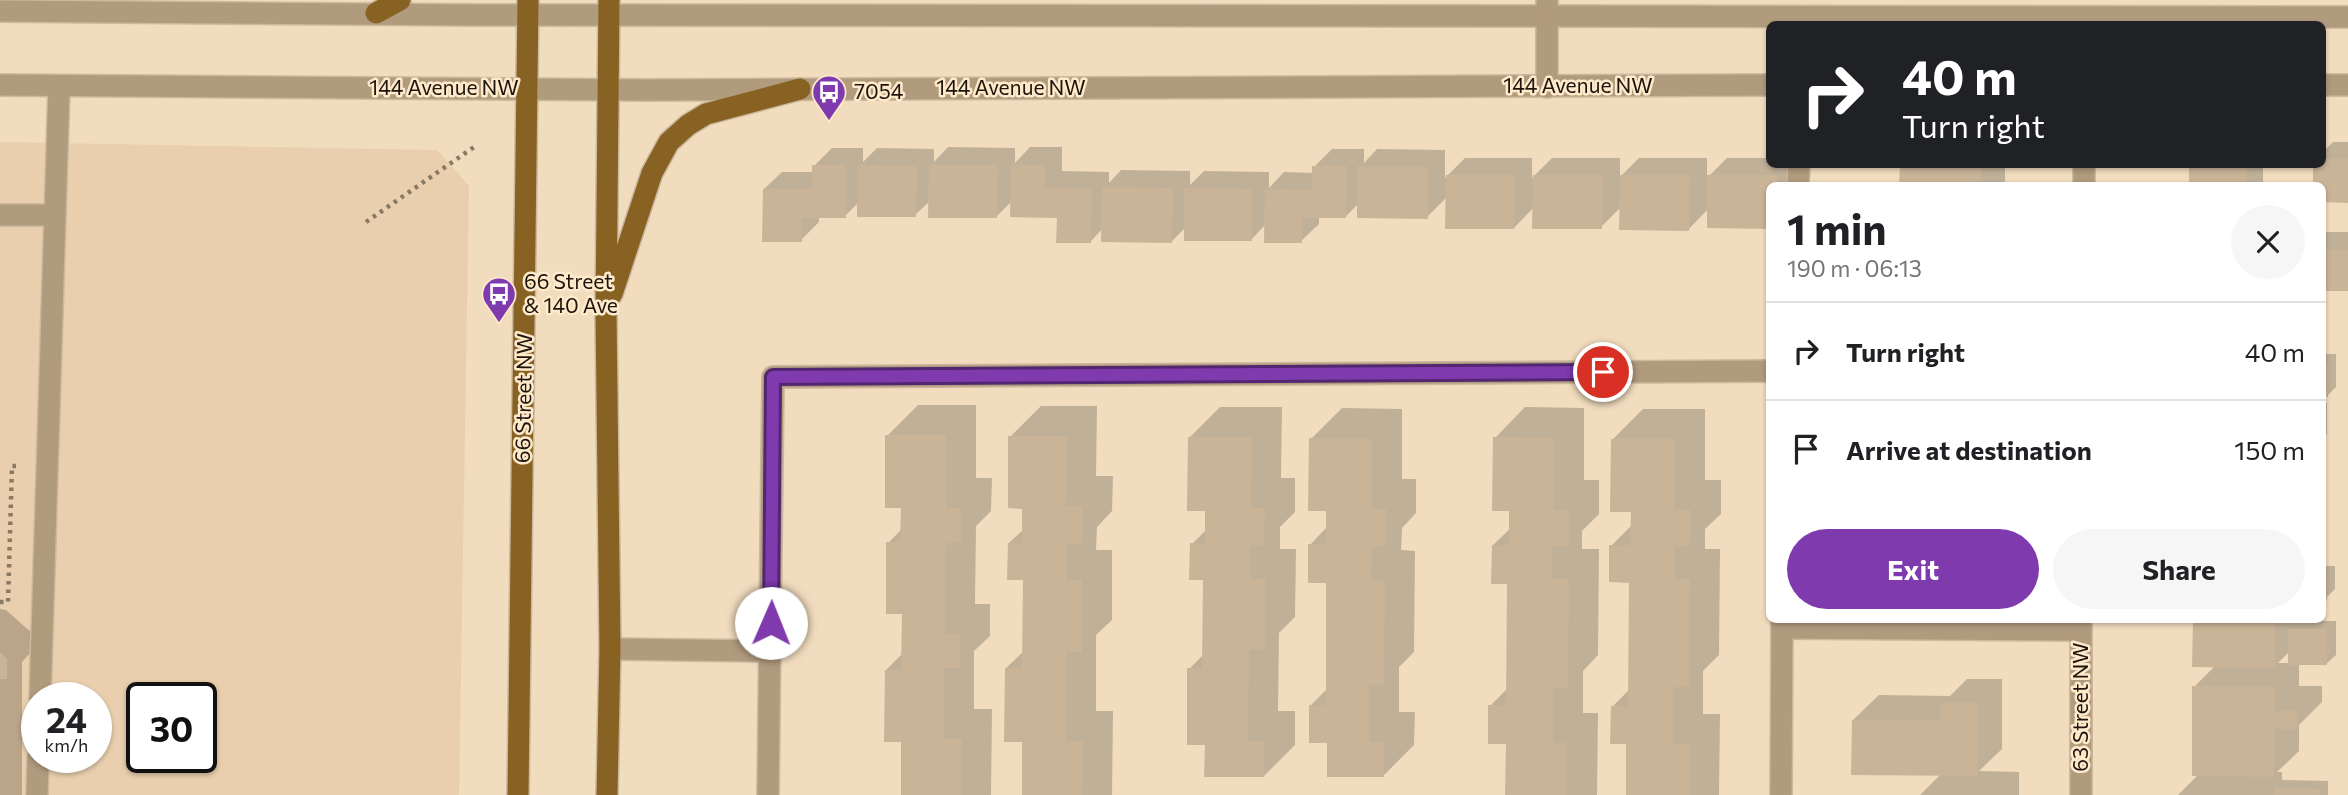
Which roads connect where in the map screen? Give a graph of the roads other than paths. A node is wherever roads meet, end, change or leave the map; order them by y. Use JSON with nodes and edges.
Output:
{"nodes":[{"id":1,"x":400,"y":0,"type":"edge"},
{"id":2,"x":528,"y":7,"type":"edge"},
{"id":3,"x":609,"y":8,"type":"edge"},
{"id":4,"x":1548,"y":8,"type":"edge"},
{"id":5,"x":0,"y":12,"type":"edge"},
{"id":6,"x":376,"y":13,"type":"junction"},
{"id":7,"x":2348,"y":18,"type":"edge"},
{"id":8,"x":2085,"y":21,"type":"edge"},
{"id":9,"x":0,"y":85,"type":"edge"},
{"id":10,"x":1766,"y":85,"type":"edge"},
{"id":11,"x":2326,"y":85,"type":"edge"},
{"id":12,"x":2348,"y":85,"type":"edge"},
{"id":13,"x":59,"y":86,"type":"junction"},
{"id":14,"x":1547,"y":86,"type":"junction"},
{"id":15,"x":527,"y":88,"type":"junction"},
{"id":16,"x":608,"y":89,"type":"junction"},
{"id":17,"x":800,"y":89,"type":"junction"},
{"id":18,"x":0,"y":215,"type":"edge"},
{"id":19,"x":54,"y":215,"type":"junction"},
{"id":20,"x":606,"y":312,"type":"junction"},
{"id":21,"x":1766,"y":372,"type":"edge"},
{"id":22,"x":1782,"y":624,"type":"edge"},
{"id":23,"x":2081,"y":625,"type":"edge"},
{"id":24,"x":610,"y":649,"type":"junction"},
{"id":25,"x":771,"y":650,"type":"junction"},
{"id":26,"x":40,"y":682,"type":"edge"},
{"id":27,"x":38,"y":773,"type":"edge"},
{"id":28,"x":37,"y":795,"type":"edge"},
{"id":29,"x":518,"y":795,"type":"edge"},
{"id":30,"x":607,"y":795,"type":"edge"},
{"id":31,"x":768,"y":795,"type":"edge"},
{"id":32,"x":1781,"y":795,"type":"edge"},
{"id":33,"x":2081,"y":795,"type":"edge"}],
"edges":[{"from":1,"to":6,"type":"main road"},
{"from":2,"to":3,"type":"street"},
{"from":2,"to":6,"type":"street"},
{"from":2,"to":15,"type":"main road","name":"66 Street NW"},
{"from":3,"to":4,"type":"street"},
{"from":3,"to":16,"type":"main road"},
{"from":4,"to":8,"type":"street"},
{"from":4,"to":14,"type":"street"},
{"from":5,"to":6,"type":"street"},
{"from":7,"to":8,"type":"street"},
{"from":9,"to":13,"type":"street","name":"144 Avenue NW"},
{"from":10,"to":14,"type":"street","name":"144 Avenue NW"},
{"from":11,"to":12,"type":"street"},
{"from":13,"to":15,"type":"street","name":"144 Avenue NW"},
{"from":13,"to":19,"type":"street"},
{"from":14,"to":17,"type":"street","name":"144 Avenue NW"},
{"from":15,"to":16,"type":"street","name":"144 Avenue NW"},
{"from":15,"to":29,"type":"main road","name":"66 Street NW"},
{"from":16,"to":17,"type":"street","name":"144 Avenue NW"},
{"from":16,"to":20,"type":"main road"},
{"from":17,"to":20,"type":"main road"},
{"from":18,"to":19,"type":"street"},
{"from":19,"to":26,"type":"street"},
{"from":20,"to":24,"type":"main road"},
{"from":21,"to":25,"type":"street"},
{"from":22,"to":23,"type":"street"},
{"from":22,"to":32,"type":"street"},
{"from":23,"to":33,"type":"street","name":"63 Street NW"},
{"from":24,"to":25,"type":"street"},
{"from":24,"to":30,"type":"main road"},
{"from":25,"to":31,"type":"street"},
{"from":27,"to":28,"type":"street"}]}
